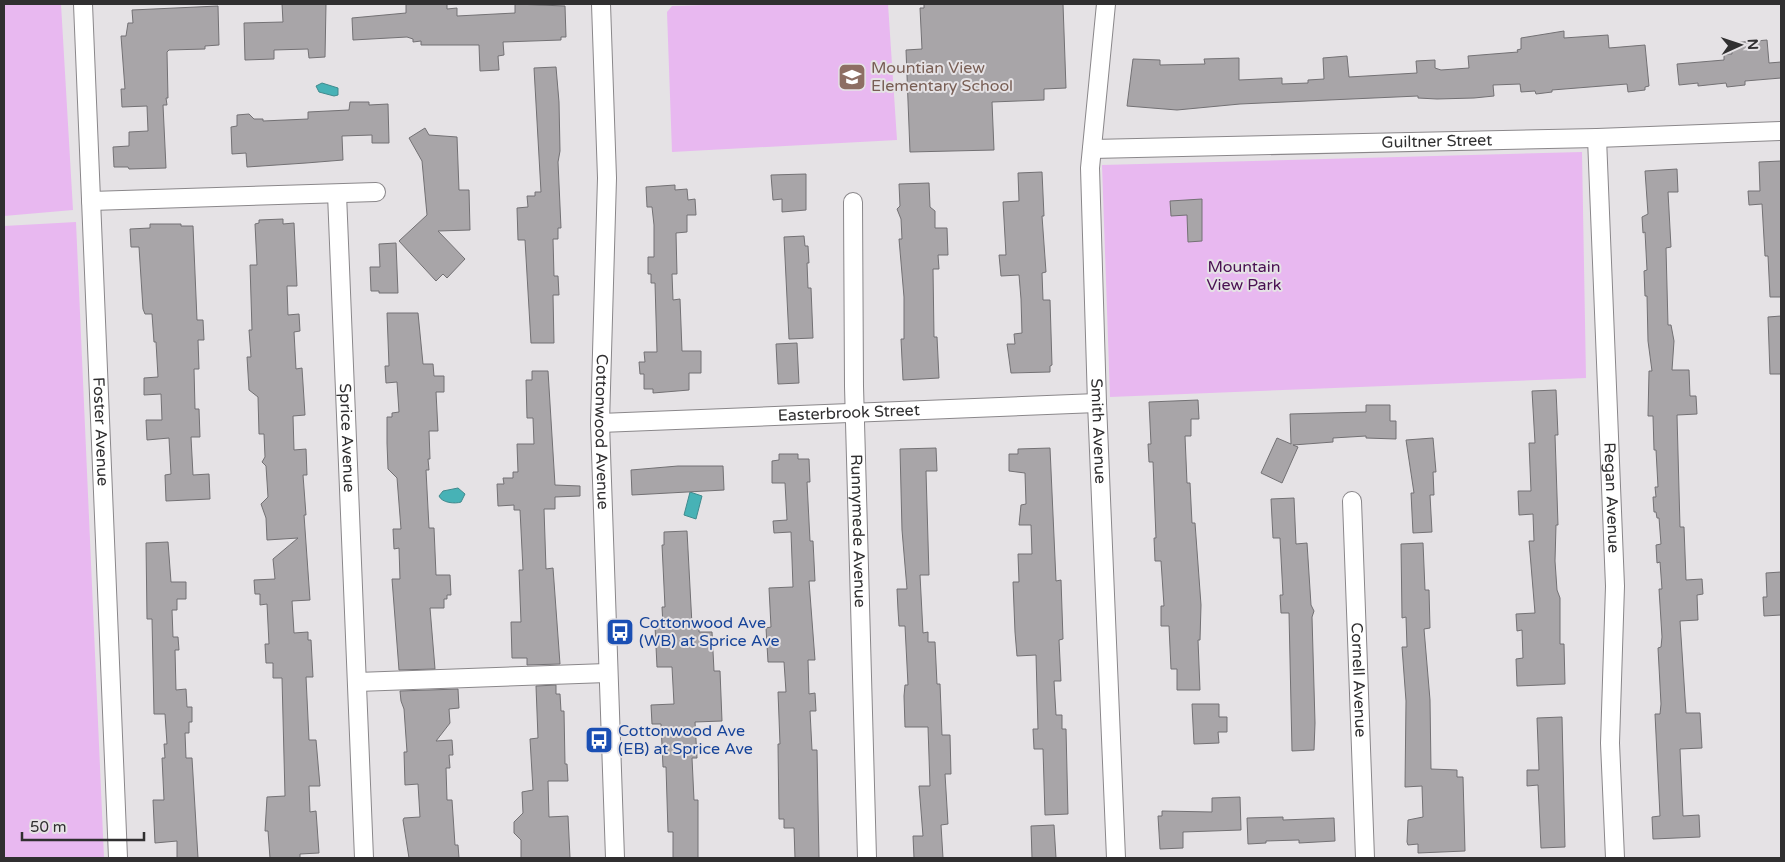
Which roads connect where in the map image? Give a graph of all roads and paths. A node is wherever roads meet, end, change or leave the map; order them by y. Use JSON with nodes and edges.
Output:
{"nodes":[{"id":1,"x":83,"y":4,"type":"edge"},
{"id":2,"x":601,"y":4,"type":"edge"},
{"id":3,"x":1106,"y":4,"type":"edge"},
{"id":4,"x":1781,"y":131,"type":"edge"},
{"id":5,"x":1597,"y":138,"type":"junction"},
{"id":6,"x":1092,"y":149,"type":"junction"},
{"id":7,"x":376,"y":192,"type":"dead end"},
{"id":8,"x":338,"y":194,"type":"junction"},
{"id":9,"x":91,"y":201,"type":"junction"},
{"id":10,"x":854,"y":202,"type":"dead end"},
{"id":11,"x":1097,"y":403,"type":"junction"},
{"id":12,"x":855,"y":412,"type":"junction"},
{"id":13,"x":600,"y":423,"type":"junction"},
{"id":14,"x":1352,"y":501,"type":"dead end"},
{"id":15,"x":607,"y":673,"type":"junction"},
{"id":16,"x":357,"y":682,"type":"junction"},
{"id":17,"x":118,"y":858,"type":"edge"},
{"id":18,"x":364,"y":858,"type":"edge"},
{"id":19,"x":615,"y":858,"type":"edge"},
{"id":20,"x":867,"y":858,"type":"edge"},
{"id":21,"x":1116,"y":858,"type":"edge"},
{"id":22,"x":1365,"y":858,"type":"edge"},
{"id":23,"x":1615,"y":858,"type":"edge"}],
"edges":[{"from":1,"to":9,"type":"street","name":"Foster Avenue"},
{"from":2,"to":13,"type":"street","name":"Cottonwood Avenue"},
{"from":3,"to":6,"type":"street","name":"Smith Avenue"},
{"from":4,"to":5,"type":"street","name":"Guiltner Street"},
{"from":5,"to":6,"type":"street","name":"Guiltner Street"},
{"from":5,"to":23,"type":"street","name":"Regan Avenue"},
{"from":6,"to":11,"type":"street","name":"Smith Avenue"},
{"from":7,"to":8,"type":"street"},
{"from":8,"to":9,"type":"street"},
{"from":8,"to":16,"type":"street","name":"Sprice Avenue"},
{"from":9,"to":17,"type":"street","name":"Foster Avenue"},
{"from":10,"to":12,"type":"street","name":"Runnymede Avenue"},
{"from":11,"to":12,"type":"street","name":"Easterbrook Street"},
{"from":11,"to":21,"type":"street","name":"Smith Avenue"},
{"from":12,"to":13,"type":"street","name":"Easterbrook Street"},
{"from":12,"to":20,"type":"street","name":"Runnymede Avenue"},
{"from":13,"to":15,"type":"street","name":"Cottonwood Avenue"},
{"from":14,"to":22,"type":"street","name":"Cornell Avenue"},
{"from":15,"to":16,"type":"street"},
{"from":15,"to":19,"type":"street","name":"Cottonwood Avenue"},
{"from":16,"to":18,"type":"street","name":"Sprice Avenue"}]}
